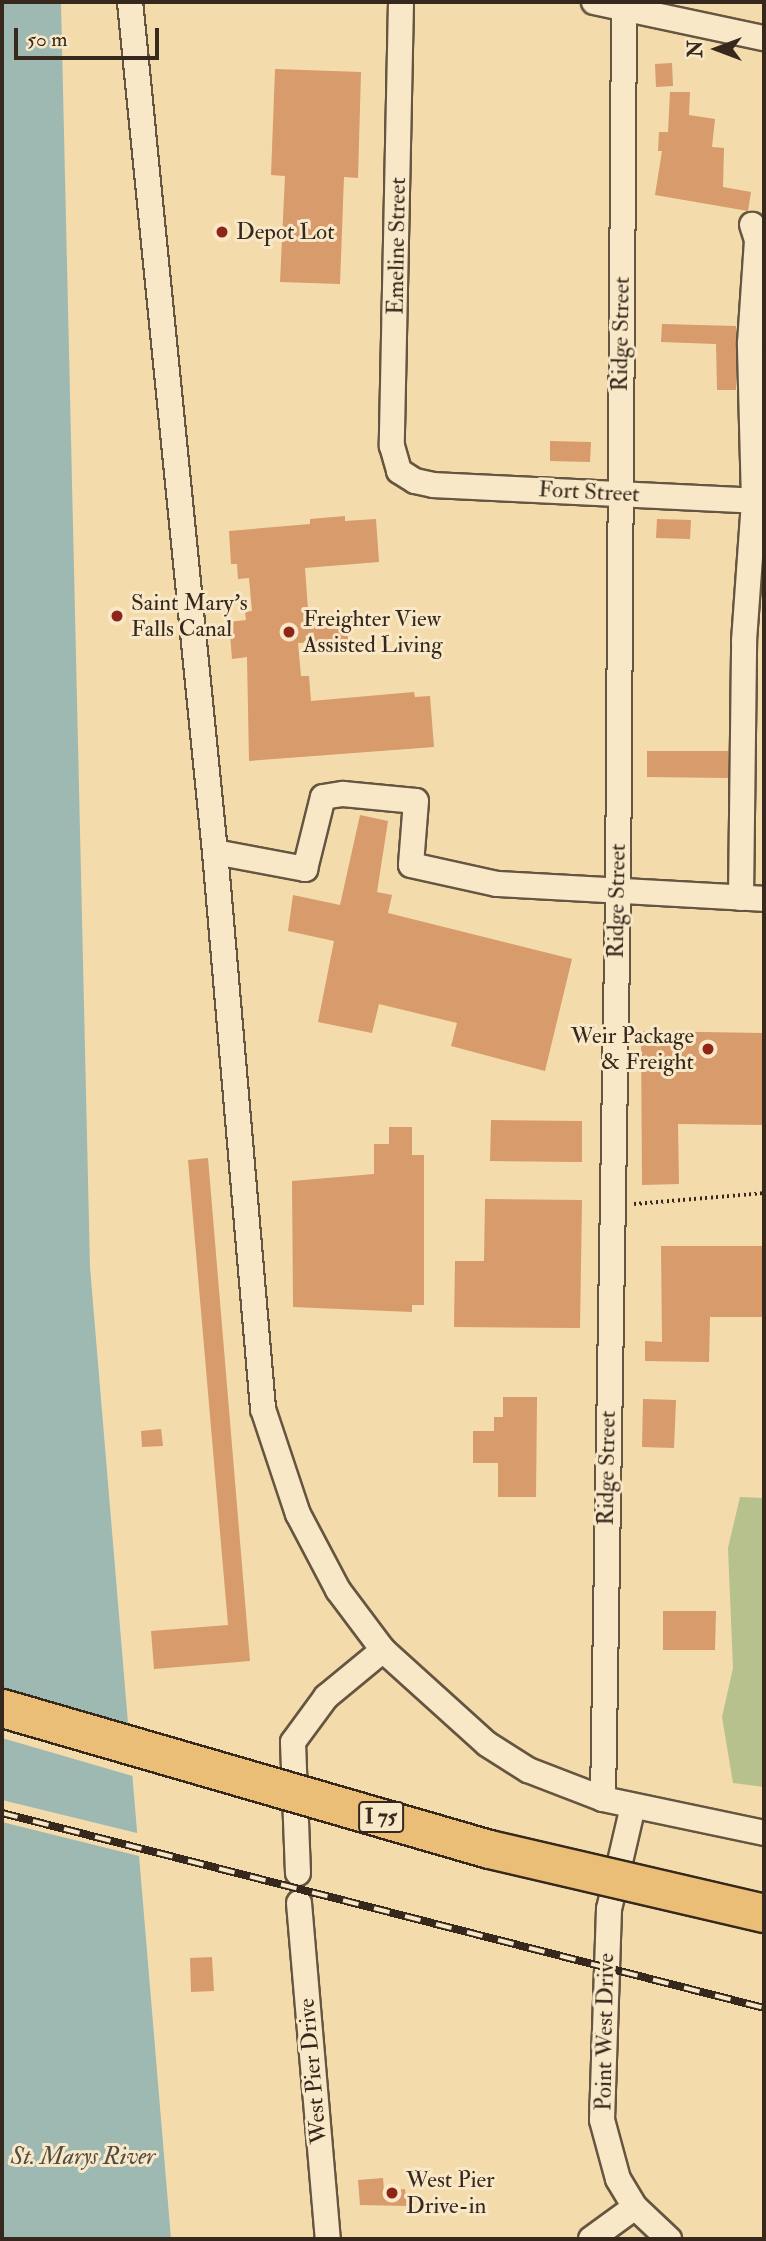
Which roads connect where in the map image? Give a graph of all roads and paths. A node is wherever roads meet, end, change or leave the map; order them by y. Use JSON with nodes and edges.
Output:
{"nodes":[{"id":1,"x":130,"y":2,"type":"edge"},
{"id":2,"x":401,"y":2,"type":"edge"},
{"id":3,"x":594,"y":2,"type":"edge"},
{"id":4,"x":624,"y":5,"type":"edge"},
{"id":5,"x":764,"y":38,"type":"edge"},
{"id":6,"x":752,"y":225,"type":"dead end"},
{"id":7,"x":415,"y":481,"type":"joint"},
{"id":8,"x":620,"y":493,"type":"junction"},
{"id":9,"x":759,"y":501,"type":"edge"},
{"id":10,"x":215,"y":852,"type":"junction"},
{"id":11,"x":618,"y":893,"type":"junction"},
{"id":12,"x":752,"y":898,"type":"edge"},
{"id":13,"x":764,"y":1193,"type":"edge"},
{"id":14,"x":612,"y":1207,"type":"junction"},
{"id":15,"x":383,"y":1650,"type":"junction"},
{"id":16,"x":2,"y":1708,"type":"edge"},
{"id":17,"x":603,"y":1799,"type":"junction"},
{"id":18,"x":633,"y":1807,"type":"junction"},
{"id":19,"x":764,"y":1833,"type":"edge"},
{"id":20,"x":298,"y":1873,"type":"dead end"},
{"id":21,"x":299,"y":1903,"type":"dead end"},
{"id":22,"x":764,"y":1913,"type":"edge"},
{"id":23,"x":635,"y":2207,"type":"junction"},
{"id":24,"x":328,"y":2239,"type":"edge"},
{"id":25,"x":592,"y":2239,"type":"edge"},
{"id":26,"x":669,"y":2239,"type":"edge"}],
"edges":[{"from":1,"to":10,"type":"street"},
{"from":2,"to":7,"type":"street","name":"Emeline Street"},
{"from":3,"to":4,"type":"street"},
{"from":4,"to":5,"type":"street"},
{"from":4,"to":8,"type":"street","name":"Ridge Street"},
{"from":6,"to":9,"type":"street"},
{"from":7,"to":8,"type":"street","name":"Fort Street"},
{"from":8,"to":9,"type":"street","name":"Fort Street"},
{"from":8,"to":11,"type":"street","name":"Ridge Street"},
{"from":9,"to":12,"type":"street"},
{"from":10,"to":11,"type":"street"},
{"from":10,"to":15,"type":"street"},
{"from":11,"to":12,"type":"street"},
{"from":11,"to":14,"type":"street","name":"Ridge Street"},
{"from":13,"to":14,"type":"path"},
{"from":14,"to":17,"type":"street","name":"Ridge Street"},
{"from":15,"to":17,"type":"street"},
{"from":15,"to":20,"type":"street"},
{"from":16,"to":22,"type":"highway","number":"I 75","bridge":true},
{"from":17,"to":18,"type":"street"},
{"from":18,"to":19,"type":"street"},
{"from":18,"to":23,"type":"street","name":"Point West Drive"},
{"from":21,"to":24,"type":"street","name":"West Pier Drive"},
{"from":23,"to":25,"type":"street"},
{"from":23,"to":26,"type":"street","name":"Point West Drive"}]}
